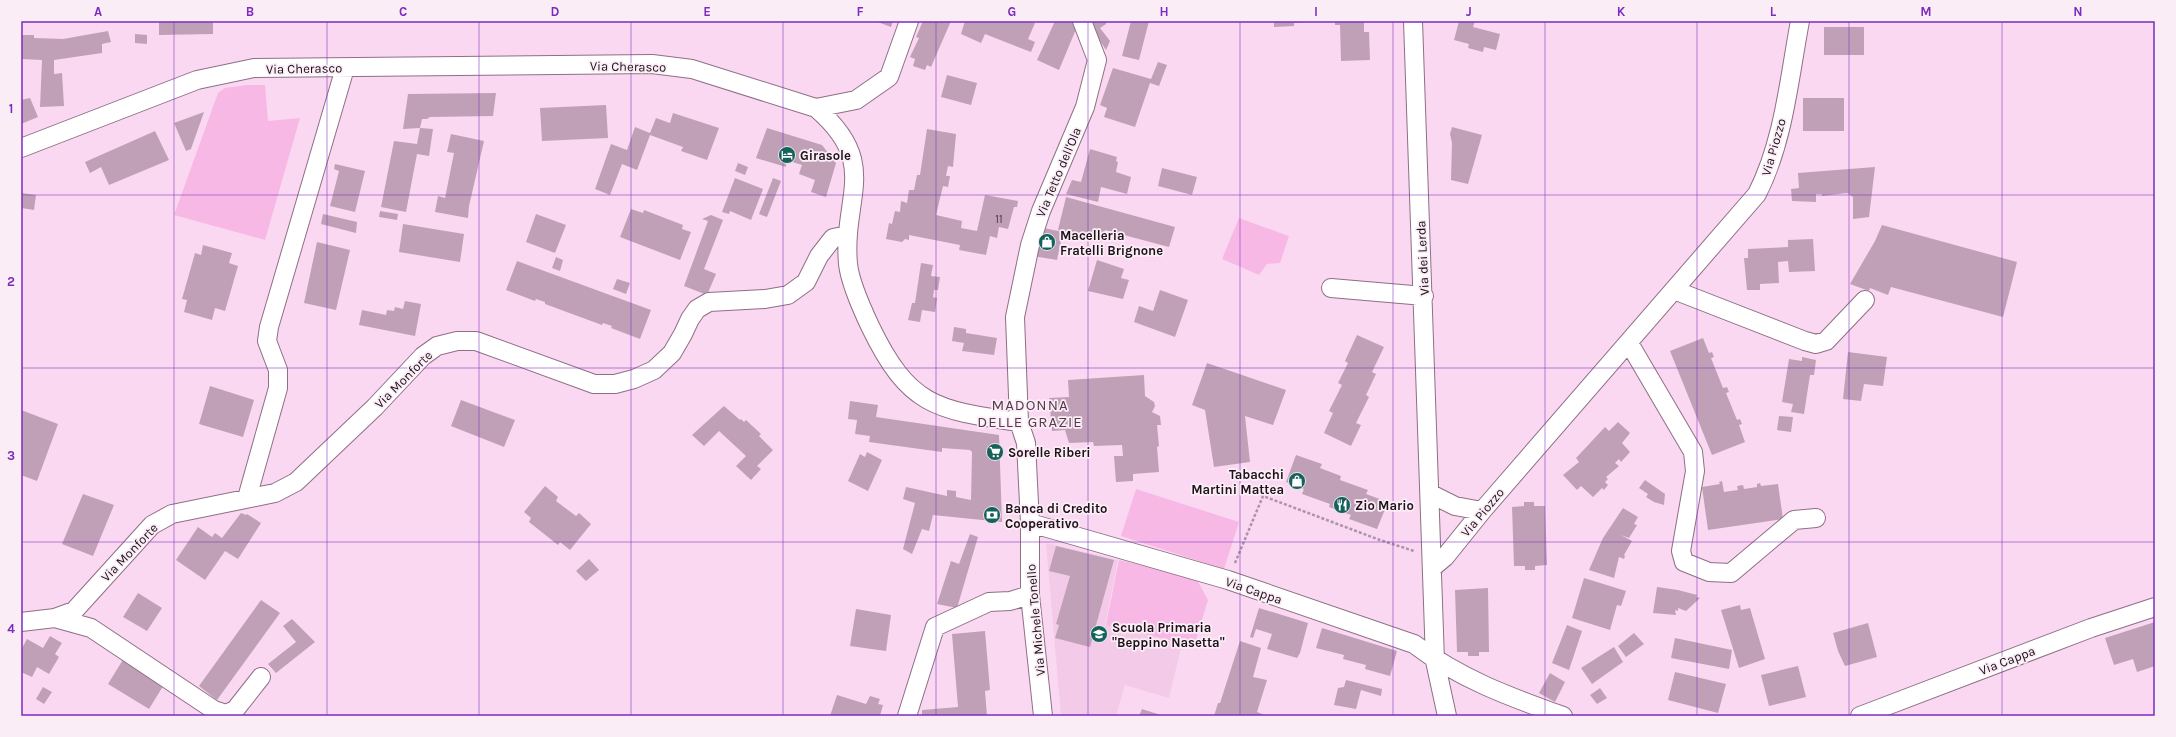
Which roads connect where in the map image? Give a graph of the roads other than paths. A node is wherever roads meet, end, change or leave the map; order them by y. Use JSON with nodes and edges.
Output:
{"nodes":[{"id":1,"x":909,"y":21,"type":"edge"},
{"id":2,"x":1082,"y":21,"type":"edge"},
{"id":3,"x":1413,"y":21,"type":"edge"},
{"id":4,"x":1800,"y":21,"type":"edge"},
{"id":5,"x":345,"y":68,"type":"junction"},
{"id":6,"x":816,"y":108,"type":"junction"},
{"id":7,"x":21,"y":148,"type":"edge"},
{"id":8,"x":848,"y":235,"type":"junction"},
{"id":9,"x":1331,"y":288,"type":"dead end"},
{"id":10,"x":1674,"y":290,"type":"junction"},
{"id":11,"x":1424,"y":296,"type":"junction"},
{"id":12,"x":1865,"y":300,"type":"dead end"},
{"id":13,"x":1629,"y":343,"type":"junction"},
{"id":14,"x":1019,"y":422,"type":"junction"},
{"id":15,"x":1431,"y":494,"type":"junction"},
{"id":16,"x":247,"y":498,"type":"junction"},
{"id":17,"x":1482,"y":511,"type":"junction"},
{"id":18,"x":1816,"y":518,"type":"dead end"},
{"id":19,"x":1030,"y":523,"type":"junction"},
{"id":20,"x":1432,"y":562,"type":"junction"},
{"id":21,"x":1030,"y":595,"type":"junction"},
{"id":22,"x":2155,"y":607,"type":"edge"},
{"id":23,"x":55,"y":618,"type":"junction"},
{"id":24,"x":21,"y":622,"type":"edge"},
{"id":25,"x":1435,"y":660,"type":"junction"},
{"id":26,"x":261,"y":676,"type":"dead end"},
{"id":27,"x":907,"y":716,"type":"edge"},
{"id":28,"x":1043,"y":716,"type":"edge"},
{"id":29,"x":1447,"y":716,"type":"edge"},
{"id":30,"x":1563,"y":716,"type":"edge"},
{"id":31,"x":1860,"y":716,"type":"edge"}],
"edges":[{"from":1,"to":6,"type":"street"},
{"from":2,"to":14,"type":"street","name":"Via Tetto dell'Ola"},
{"from":3,"to":11,"type":"street","name":"Via dei Lerda"},
{"from":4,"to":10,"type":"street","name":"Via Piozzo"},
{"from":5,"to":6,"type":"street","name":"Via Cherasco"},
{"from":5,"to":7,"type":"street","name":"Via Cherasco"},
{"from":5,"to":16,"type":"street"},
{"from":6,"to":8,"type":"street","name":"Via Cherasco"},
{"from":8,"to":14,"type":"street","name":"Via Cherasco"},
{"from":8,"to":16,"type":"street","name":"Via Monforte"},
{"from":9,"to":11,"type":"street"},
{"from":10,"to":12,"type":"street"},
{"from":10,"to":13,"type":"street","name":"Via Piozzo"},
{"from":11,"to":15,"type":"street","name":"Via dei Lerda"},
{"from":13,"to":17,"type":"street","name":"Via Piozzo"},
{"from":13,"to":18,"type":"street"},
{"from":14,"to":19,"type":"street"},
{"from":15,"to":17,"type":"street"},
{"from":15,"to":20,"type":"street","name":"Via dei Lerda"},
{"from":16,"to":23,"type":"street","name":"Via Monforte"},
{"from":17,"to":20,"type":"street","name":"Via Piozzo"},
{"from":19,"to":21,"type":"street","name":"Via Michele Tonello"},
{"from":19,"to":25,"type":"street","name":"Via Cappa"},
{"from":20,"to":25,"type":"street"},
{"from":21,"to":27,"type":"street"},
{"from":21,"to":28,"type":"street","name":"Via Michele Tonello"},
{"from":22,"to":31,"type":"street","name":"Via Cappa"},
{"from":23,"to":24,"type":"street","name":"Via Monforte"},
{"from":23,"to":26,"type":"street","name":"Via Monforte"},
{"from":25,"to":29,"type":"street"},
{"from":25,"to":30,"type":"street","name":"Via Cappa"}]}
